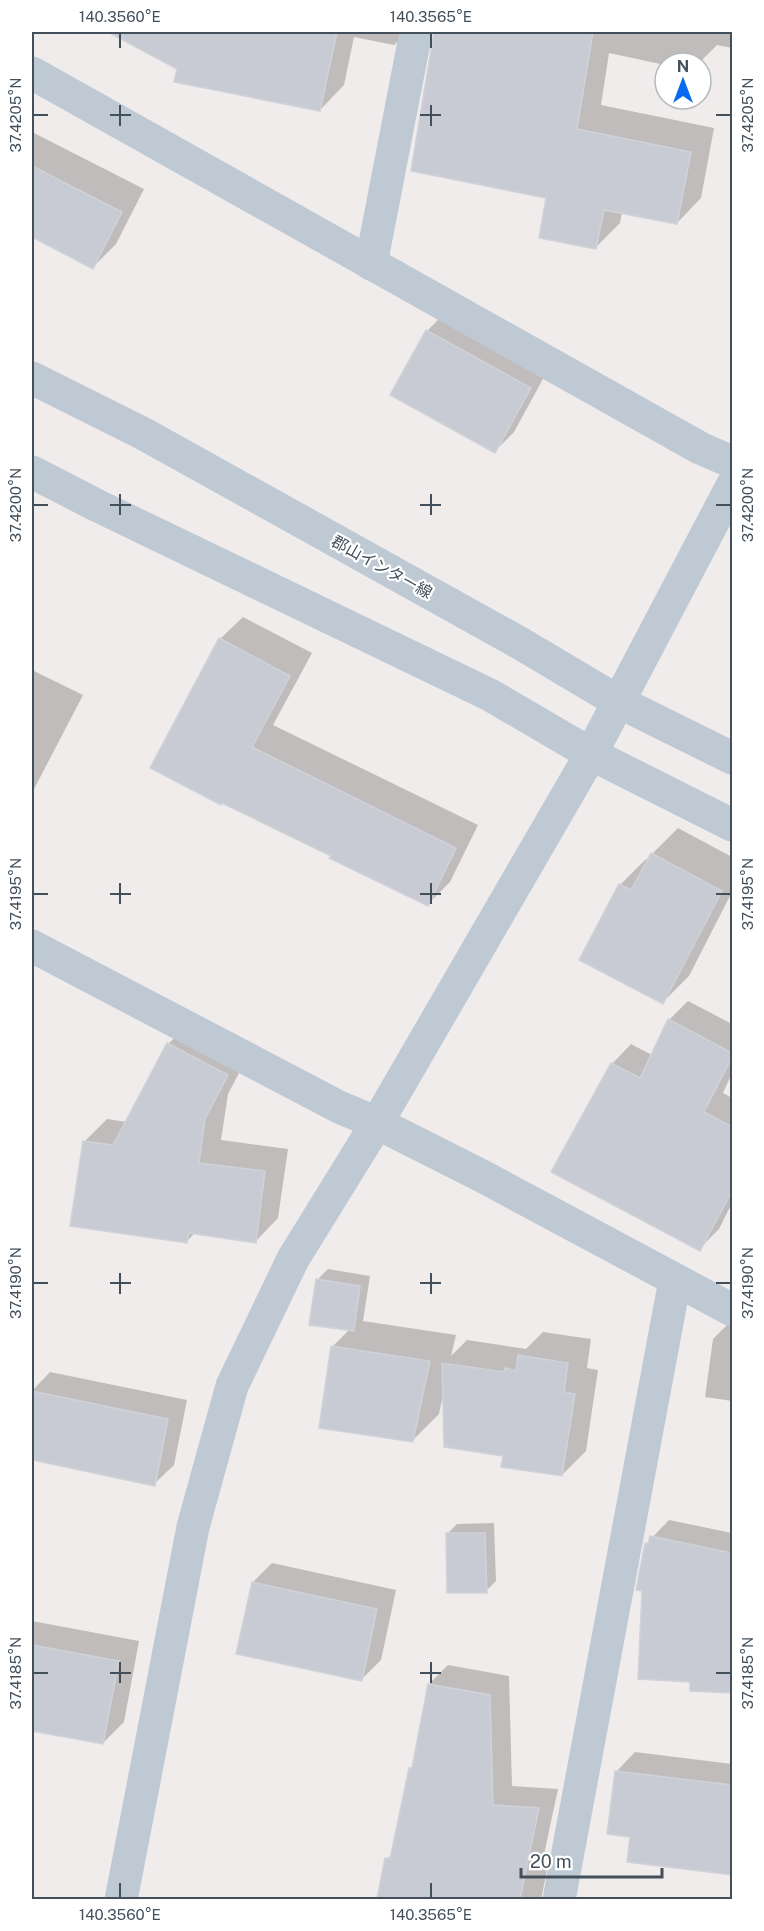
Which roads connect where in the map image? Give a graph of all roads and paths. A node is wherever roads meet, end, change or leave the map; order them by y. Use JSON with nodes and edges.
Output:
{"nodes":[{"id":1,"x":416,"y":32,"type":"edge"},
{"id":2,"x":32,"y":73,"type":"edge"},
{"id":3,"x":371,"y":264,"type":"junction"},
{"id":4,"x":32,"y":378,"type":"edge"},
{"id":5,"x":732,"y":462,"type":"edge"},
{"id":6,"x":32,"y":472,"type":"edge"},
{"id":7,"x":732,"y":486,"type":"edge"},
{"id":8,"x":620,"y":702,"type":"junction"},
{"id":9,"x":591,"y":754,"type":"junction"},
{"id":10,"x":732,"y":758,"type":"edge"},
{"id":11,"x":732,"y":825,"type":"edge"},
{"id":12,"x":32,"y":946,"type":"edge"},
{"id":13,"x":377,"y":1123,"type":"junction"},
{"id":14,"x":675,"y":1280,"type":"junction"},
{"id":15,"x":732,"y":1310,"type":"edge"},
{"id":16,"x":121,"y":1899,"type":"edge"},
{"id":17,"x":559,"y":1899,"type":"edge"}],
"edges":[{"from":1,"to":3,"type":"street"},
{"from":2,"to":3,"type":"street"},
{"from":3,"to":5,"type":"street"},
{"from":4,"to":8,"type":"street","name":"郡山インター線"},
{"from":6,"to":9,"type":"street"},
{"from":7,"to":8,"type":"street"},
{"from":8,"to":9,"type":"street"},
{"from":8,"to":10,"type":"street","name":"郡山インター線"},
{"from":9,"to":11,"type":"street"},
{"from":9,"to":13,"type":"street"},
{"from":12,"to":13,"type":"street"},
{"from":13,"to":14,"type":"street"},
{"from":13,"to":16,"type":"street"},
{"from":14,"to":15,"type":"street"},
{"from":14,"to":17,"type":"street"}]}
